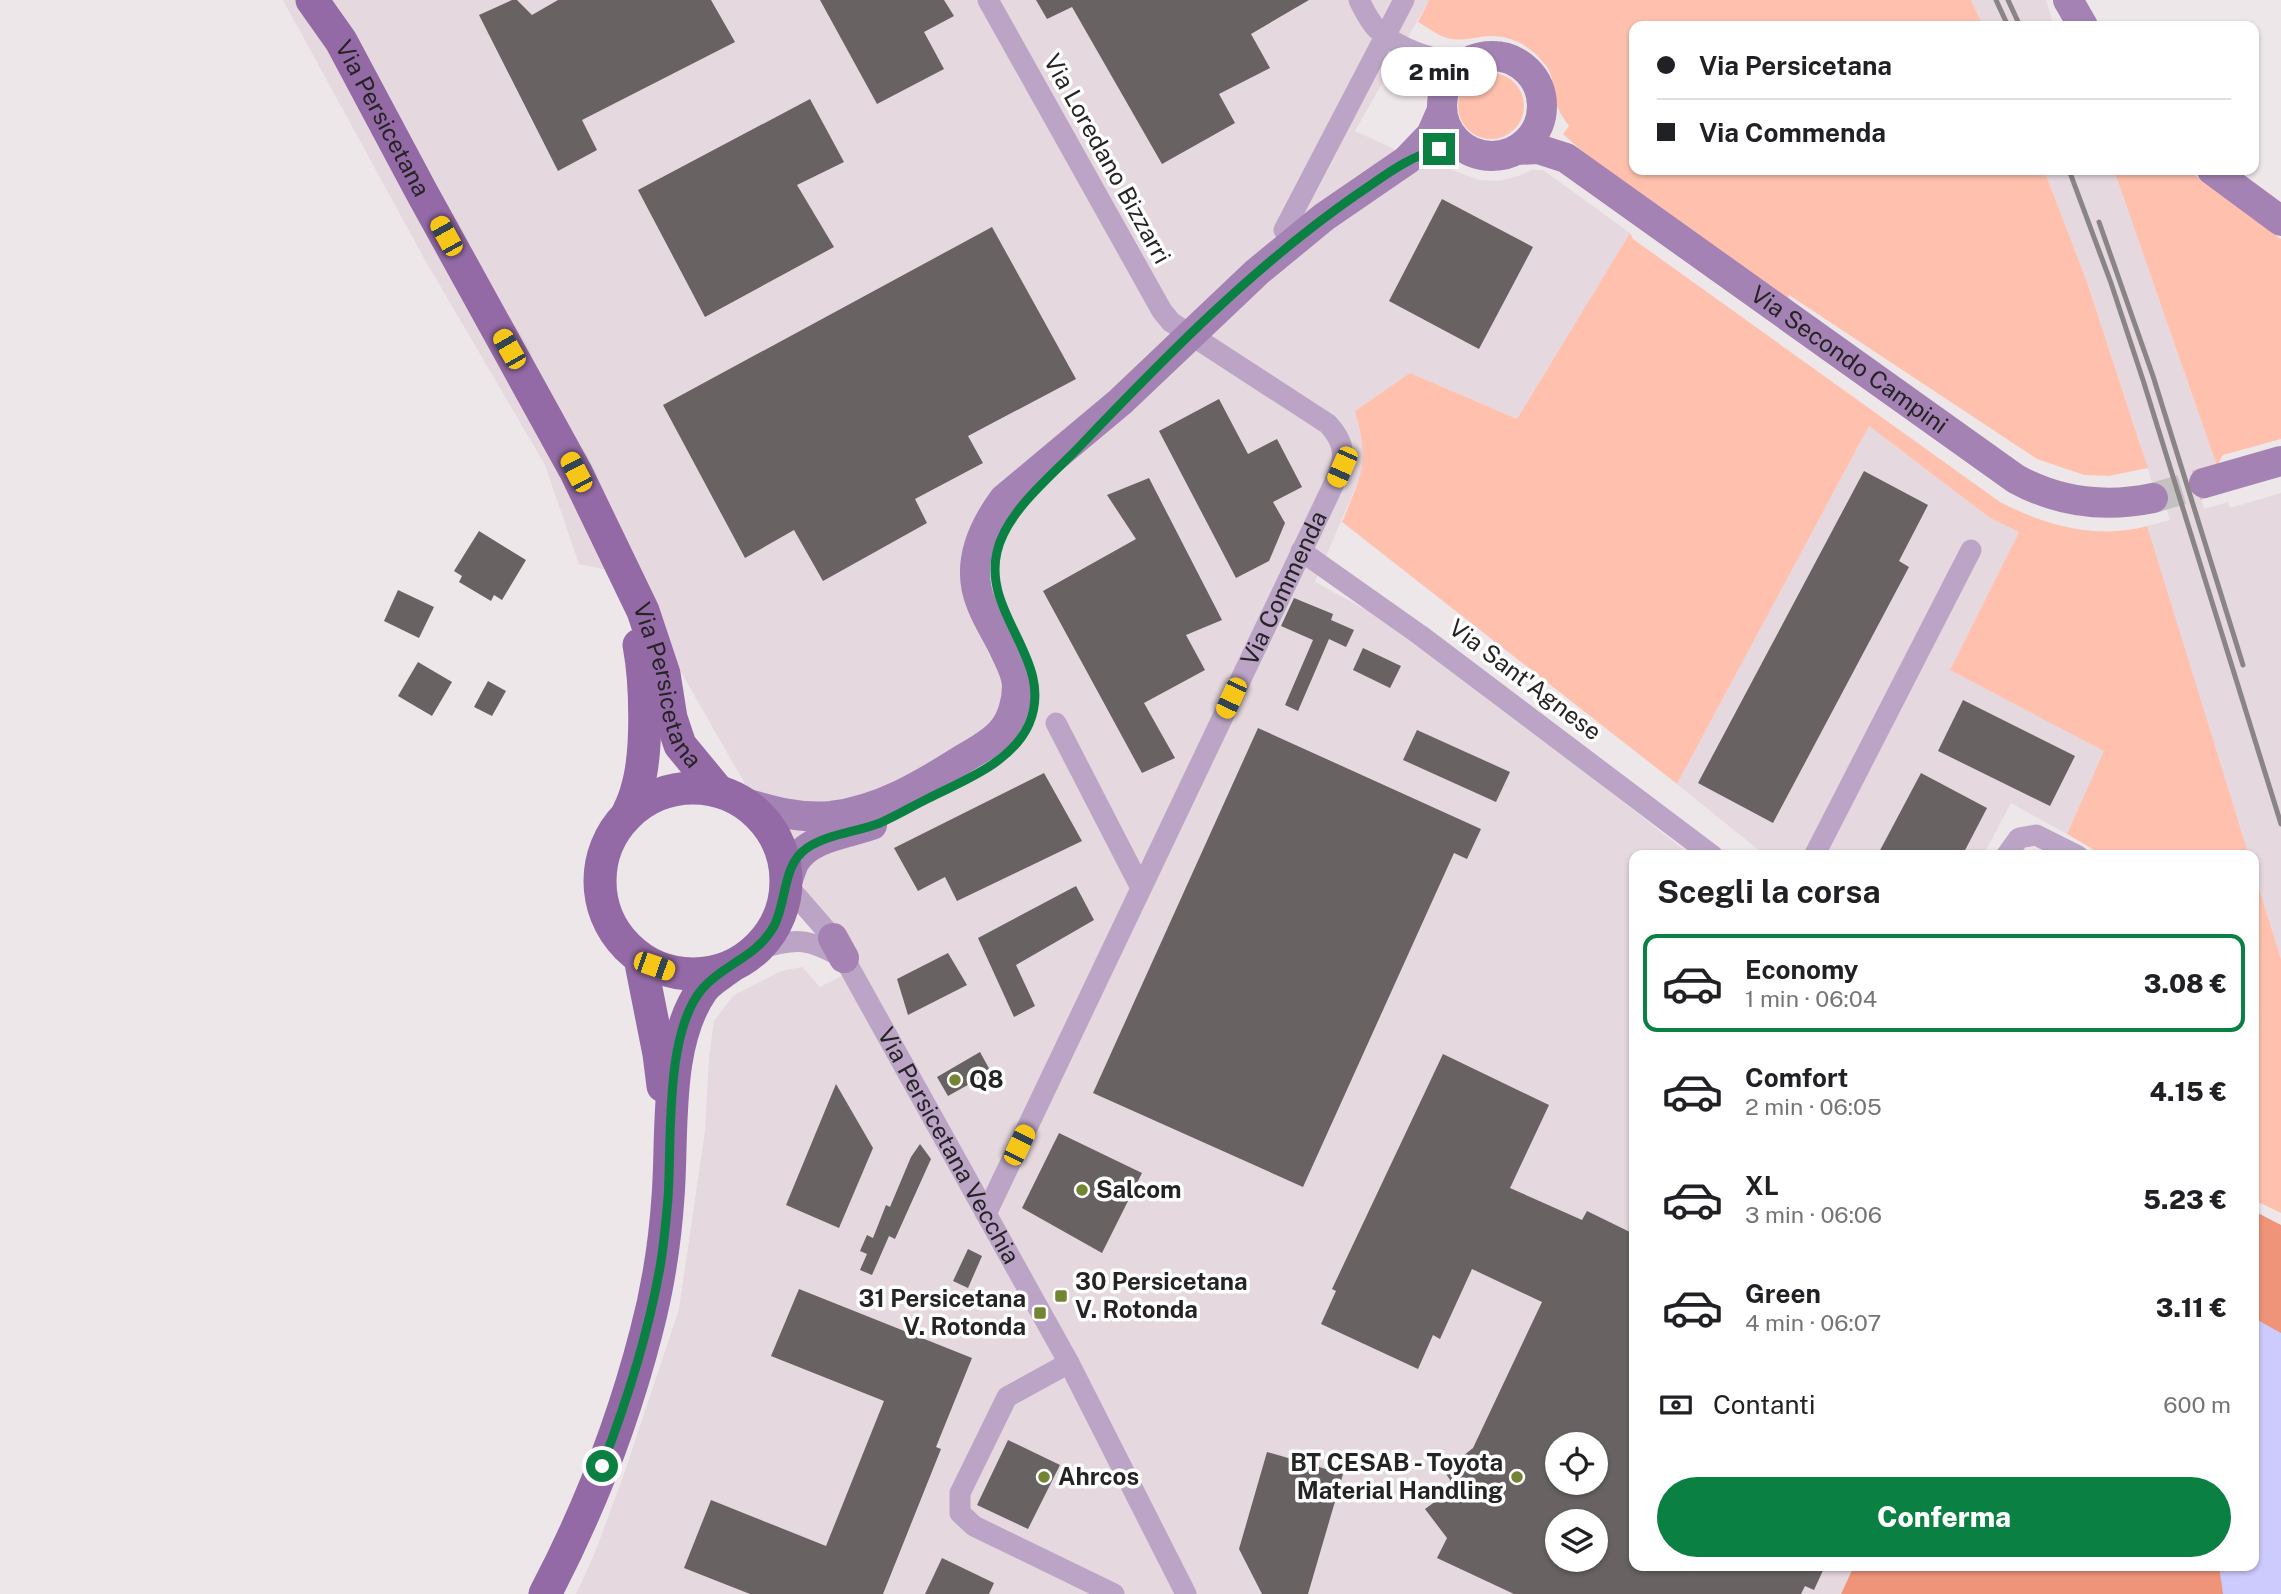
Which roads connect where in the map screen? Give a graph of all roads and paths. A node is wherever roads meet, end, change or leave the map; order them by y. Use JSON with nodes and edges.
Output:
{"nodes":[{"id":1,"x":312,"y":0,"type":"edge"},
{"id":2,"x":988,"y":0,"type":"edge"},
{"id":3,"x":1359,"y":0,"type":"edge"},
{"id":4,"x":1404,"y":0,"type":"edge"},
{"id":5,"x":2068,"y":0,"type":"edge"},
{"id":6,"x":2080,"y":21,"type":"edge"},
{"id":7,"x":1385,"y":34,"type":"junction"},
{"id":8,"x":1420,"y":55,"type":"junction"},
{"id":9,"x":1466,"y":63,"type":"junction"},
{"id":10,"x":1542,"y":102,"type":"junction"},
{"id":11,"x":1442,"y":104,"type":"junction"},
{"id":12,"x":1516,"y":150,"type":"junction"},
{"id":13,"x":1471,"y":151,"type":"junction"},
{"id":14,"x":1566,"y":158,"type":"junction"},
{"id":15,"x":1407,"y":160,"type":"junction"},
{"id":16,"x":2219,"y":175,"type":"edge"},
{"id":17,"x":2281,"y":221,"type":"edge"},
{"id":18,"x":1284,"y":230,"type":"dead end"},
{"id":19,"x":1190,"y":335,"type":"junction"},
{"id":20,"x":1120,"y":402,"type":"junction"},
{"id":21,"x":2281,"y":461,"type":"edge"},
{"id":22,"x":2204,"y":483,"type":"tunnel mouth"},
{"id":23,"x":2153,"y":498,"type":"tunnel mouth"},
{"id":24,"x":1971,"y":550,"type":"dead end"},
{"id":25,"x":1301,"y":551,"type":"junction"},
{"id":26,"x":625,"y":574,"type":"junction"},
{"id":27,"x":1055,"y":723,"type":"dead end"},
{"id":28,"x":730,"y":797,"type":"junction"},
{"id":29,"x":627,"y":815,"type":"junction"},
{"id":30,"x":1705,"y":850,"type":"edge"},
{"id":31,"x":1817,"y":850,"type":"edge"},
{"id":32,"x":2010,"y":850,"type":"edge"},
{"id":33,"x":2066,"y":850,"type":"edge"},
{"id":34,"x":786,"y":884,"type":"junction"},
{"id":35,"x":1141,"y":888,"type":"junction"},
{"id":36,"x":839,"y":948,"type":"junction"},
{"id":37,"x":640,"y":958,"type":"junction"},
{"id":38,"x":743,"y":959,"type":"junction"},
{"id":39,"x":669,"y":1134,"type":"junction"},
{"id":40,"x":986,"y":1214,"type":"junction"},
{"id":41,"x":1069,"y":1363,"type":"junction"},
{"id":42,"x":545,"y":1594,"type":"edge"},
{"id":43,"x":1114,"y":1594,"type":"edge"},
{"id":44,"x":1186,"y":1594,"type":"edge"}],
"edges":[{"from":1,"to":26,"type":"main road","name":"Via Persicetana"},
{"from":2,"to":19,"type":"street","name":"Via Loredano Bizzarri"},
{"from":3,"to":7,"type":"street"},
{"from":4,"to":7,"type":"street"},
{"from":5,"to":6,"type":"street"},
{"from":7,"to":8,"type":"street"},
{"from":7,"to":18,"type":"street"},
{"from":8,"to":9,"type":"street"},
{"from":8,"to":11,"type":"street"},
{"from":9,"to":10,"type":"street"},
{"from":9,"to":11,"type":"street"},
{"from":10,"to":12,"type":"street"},
{"from":10,"to":14,"type":"street","name":"Via Secondo Campini"},
{"from":11,"to":13,"type":"street"},
{"from":11,"to":15,"type":"street"},
{"from":12,"to":13,"type":"street"},
{"from":12,"to":14,"type":"street","name":"Via Secondo Campini"},
{"from":13,"to":15,"type":"street"},
{"from":14,"to":23,"type":"street","name":"Via Secondo Campini"},
{"from":15,"to":19,"type":"street"},
{"from":16,"to":17,"type":"street"},
{"from":19,"to":20,"type":"street"},
{"from":19,"to":25,"type":"street","name":"Via Commenda"},
{"from":20,"to":28,"type":"street"},
{"from":20,"to":34,"type":"street"},
{"from":21,"to":22,"type":"street"},
{"from":24,"to":31,"type":"street"},
{"from":25,"to":30,"type":"street","name":"Via Sant'Agnese"},
{"from":25,"to":35,"type":"street","name":"Via Commenda"},
{"from":26,"to":28,"type":"main road","name":"Via Persicetana"},
{"from":26,"to":29,"type":"main road","name":"Via Persicetana"},
{"from":27,"to":35,"type":"street"},
{"from":28,"to":29,"type":"main road"},
{"from":28,"to":34,"type":"main road"},
{"from":29,"to":37,"type":"main road"},
{"from":32,"to":33,"type":"street"},
{"from":34,"to":36,"type":"street","name":"Via Persicetana Vecchia"},
{"from":34,"to":38,"type":"main road"},
{"from":35,"to":40,"type":"street","name":"Via Commenda"},
{"from":36,"to":38,"type":"street"},
{"from":36,"to":40,"type":"street","name":"Via Persicetana Vecchia"},
{"from":37,"to":38,"type":"main road"},
{"from":37,"to":39,"type":"main road"},
{"from":38,"to":39,"type":"main road"},
{"from":39,"to":42,"type":"main road"},
{"from":40,"to":41,"type":"street","name":"Via Persicetana Vecchia"},
{"from":41,"to":43,"type":"street"},
{"from":41,"to":44,"type":"street","name":"Via Persicetana Vecchia"}]}
